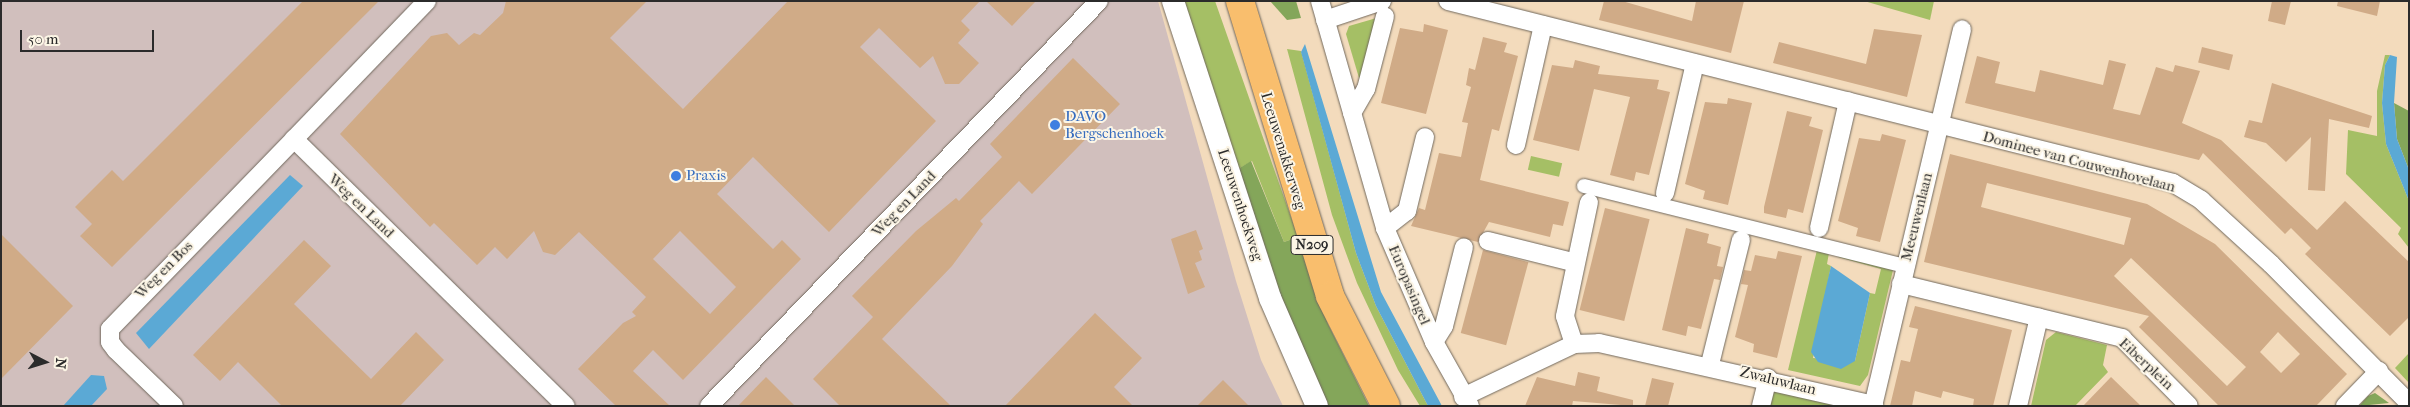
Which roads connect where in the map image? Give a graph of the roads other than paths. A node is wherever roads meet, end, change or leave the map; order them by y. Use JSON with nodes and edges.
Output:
{"nodes":[{"id":1,"x":426,"y":1,"type":"edge"},
{"id":2,"x":1100,"y":1,"type":"edge"},
{"id":3,"x":1173,"y":1,"type":"edge"},
{"id":4,"x":1240,"y":1,"type":"edge"},
{"id":5,"x":1320,"y":1,"type":"edge"},
{"id":6,"x":1448,"y":1,"type":"edge"},
{"id":7,"x":1384,"y":8,"type":"edge"},
{"id":8,"x":1325,"y":20,"type":"junction"},
{"id":9,"x":1544,"y":25,"type":"junction"},
{"id":10,"x":1962,"y":29,"type":"dead end"},
{"id":11,"x":1694,"y":63,"type":"junction"},
{"id":12,"x":1848,"y":101,"type":"junction"},
{"id":13,"x":1352,"y":113,"type":"junction"},
{"id":14,"x":1939,"y":125,"type":"junction"},
{"id":15,"x":1425,"y":137,"type":"dead end"},
{"id":16,"x":294,"y":140,"type":"junction"},
{"id":17,"x":1516,"y":145,"type":"dead end"},
{"id":18,"x":1665,"y":193,"type":"dead end"},
{"id":19,"x":1586,"y":194,"type":"joint"},
{"id":20,"x":1385,"y":228,"type":"junction"},
{"id":21,"x":1819,"y":228,"type":"dead end"},
{"id":22,"x":1741,"y":240,"type":"dead end"},
{"id":23,"x":1488,"y":241,"type":"dead end"},
{"id":24,"x":1464,"y":247,"type":"dead end"},
{"id":25,"x":1573,"y":262,"type":"junction"},
{"id":26,"x":1905,"y":266,"type":"junction"},
{"id":27,"x":1901,"y":284,"type":"junction"},
{"id":28,"x":2039,"y":317,"type":"junction"},
{"id":29,"x":1434,"y":342,"type":"junction"},
{"id":30,"x":1574,"y":344,"type":"junction"},
{"id":31,"x":1710,"y":364,"type":"junction"},
{"id":32,"x":2379,"y":371,"type":"junction"},
{"id":33,"x":1768,"y":378,"type":"junction"},
{"id":34,"x":1467,"y":401,"type":"edge"},
{"id":35,"x":2409,"y":403,"type":"edge"},
{"id":36,"x":1874,"y":405,"type":"edge"},
{"id":37,"x":174,"y":406,"type":"edge"},
{"id":38,"x":566,"y":406,"type":"edge"},
{"id":39,"x":709,"y":406,"type":"edge"},
{"id":40,"x":1317,"y":406,"type":"edge"},
{"id":41,"x":1386,"y":406,"type":"edge"},
{"id":42,"x":1761,"y":406,"type":"edge"},
{"id":43,"x":2018,"y":406,"type":"edge"},
{"id":44,"x":2189,"y":406,"type":"edge"},
{"id":45,"x":2345,"y":406,"type":"edge"}],
"edges":[{"from":1,"to":16,"type":"street"},
{"from":2,"to":39,"type":"street","name":"Weg en Land"},
{"from":3,"to":40,"type":"street","name":"Leeuwenhoekweg"},
{"from":4,"to":41,"type":"main road","name":"Leeuwenakkerweg","number":"N209"},
{"from":5,"to":8,"type":"street","name":"Europasingel"},
{"from":6,"to":9,"type":"street","name":"Dominee van Couwenhovelaan"},
{"from":7,"to":8,"type":"street"},
{"from":7,"to":13,"type":"street"},
{"from":8,"to":13,"type":"street","name":"Europasingel"},
{"from":9,"to":11,"type":"street","name":"Dominee van Couwenhovelaan"},
{"from":9,"to":17,"type":"street"},
{"from":10,"to":14,"type":"street","name":"Meeuwenlaan"},
{"from":11,"to":12,"type":"street","name":"Dominee van Couwenhovelaan"},
{"from":11,"to":18,"type":"street"},
{"from":12,"to":14,"type":"street","name":"Dominee van Couwenhovelaan"},
{"from":12,"to":21,"type":"street"},
{"from":13,"to":20,"type":"street","name":"Europasingel"},
{"from":14,"to":26,"type":"street","name":"Meeuwenlaan"},
{"from":14,"to":32,"type":"street","name":"Dominee van Couwenhovelaan"},
{"from":15,"to":20,"type":"street","name":"Europasingel"},
{"from":16,"to":37,"type":"street","name":"Weg en Bos"},
{"from":16,"to":38,"type":"street","name":"Weg en Land"},
{"from":19,"to":25,"type":"street"},
{"from":19,"to":26,"type":"street"},
{"from":20,"to":29,"type":"street","name":"Europasingel"},
{"from":22,"to":31,"type":"street"},
{"from":23,"to":25,"type":"street"},
{"from":24,"to":29,"type":"street","name":"Europasingel"},
{"from":25,"to":30,"type":"street"},
{"from":26,"to":27,"type":"street","name":"Meeuwenlaan"},
{"from":27,"to":28,"type":"street","name":"Eiberplein"},
{"from":27,"to":36,"type":"street","name":"Meeuwenlaan"},
{"from":28,"to":43,"type":"street"},
{"from":28,"to":44,"type":"street","name":"Eiberplein"},
{"from":29,"to":34,"type":"street","name":"Europasingel"},
{"from":30,"to":31,"type":"street","name":"Zwaluwlaan"},
{"from":30,"to":34,"type":"street","name":"Zwaluwlaan"},
{"from":31,"to":33,"type":"street","name":"Zwaluwlaan"},
{"from":32,"to":35,"type":"street","name":"Dominee van Couwenhovelaan"},
{"from":32,"to":45,"type":"street"},
{"from":33,"to":36,"type":"street","name":"Zwaluwlaan"},
{"from":33,"to":42,"type":"street"}]}
